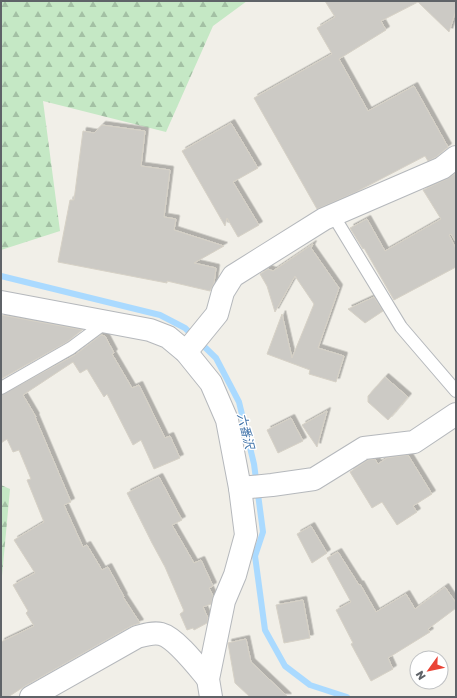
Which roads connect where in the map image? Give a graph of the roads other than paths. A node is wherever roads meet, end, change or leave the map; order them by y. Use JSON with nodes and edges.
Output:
{"nodes":[{"id":1,"x":456,"y":157,"type":"edge"},
{"id":2,"x":333,"y":215,"type":"junction"},
{"id":3,"x":1,"y":302,"type":"edge"},
{"id":4,"x":106,"y":322,"type":"junction"},
{"id":5,"x":186,"y":352,"type":"junction"},
{"id":6,"x":1,"y":388,"type":"edge"},
{"id":7,"x":456,"y":391,"type":"edge"},
{"id":8,"x":456,"y":414,"type":"edge"},
{"id":9,"x":244,"y":488,"type":"junction"},
{"id":10,"x":210,"y":688,"type":"edge"},
{"id":11,"x":31,"y":697,"type":"edge"}],
"edges":[{"from":1,"to":2,"type":"street"},
{"from":2,"to":5,"type":"street"},
{"from":2,"to":7,"type":"lane"},
{"from":3,"to":4,"type":"street"},
{"from":4,"to":5,"type":"street"},
{"from":4,"to":6,"type":"lane"},
{"from":5,"to":9,"type":"street"},
{"from":8,"to":9,"type":"street"},
{"from":9,"to":10,"type":"street"},
{"from":10,"to":11,"type":"street"}]}
